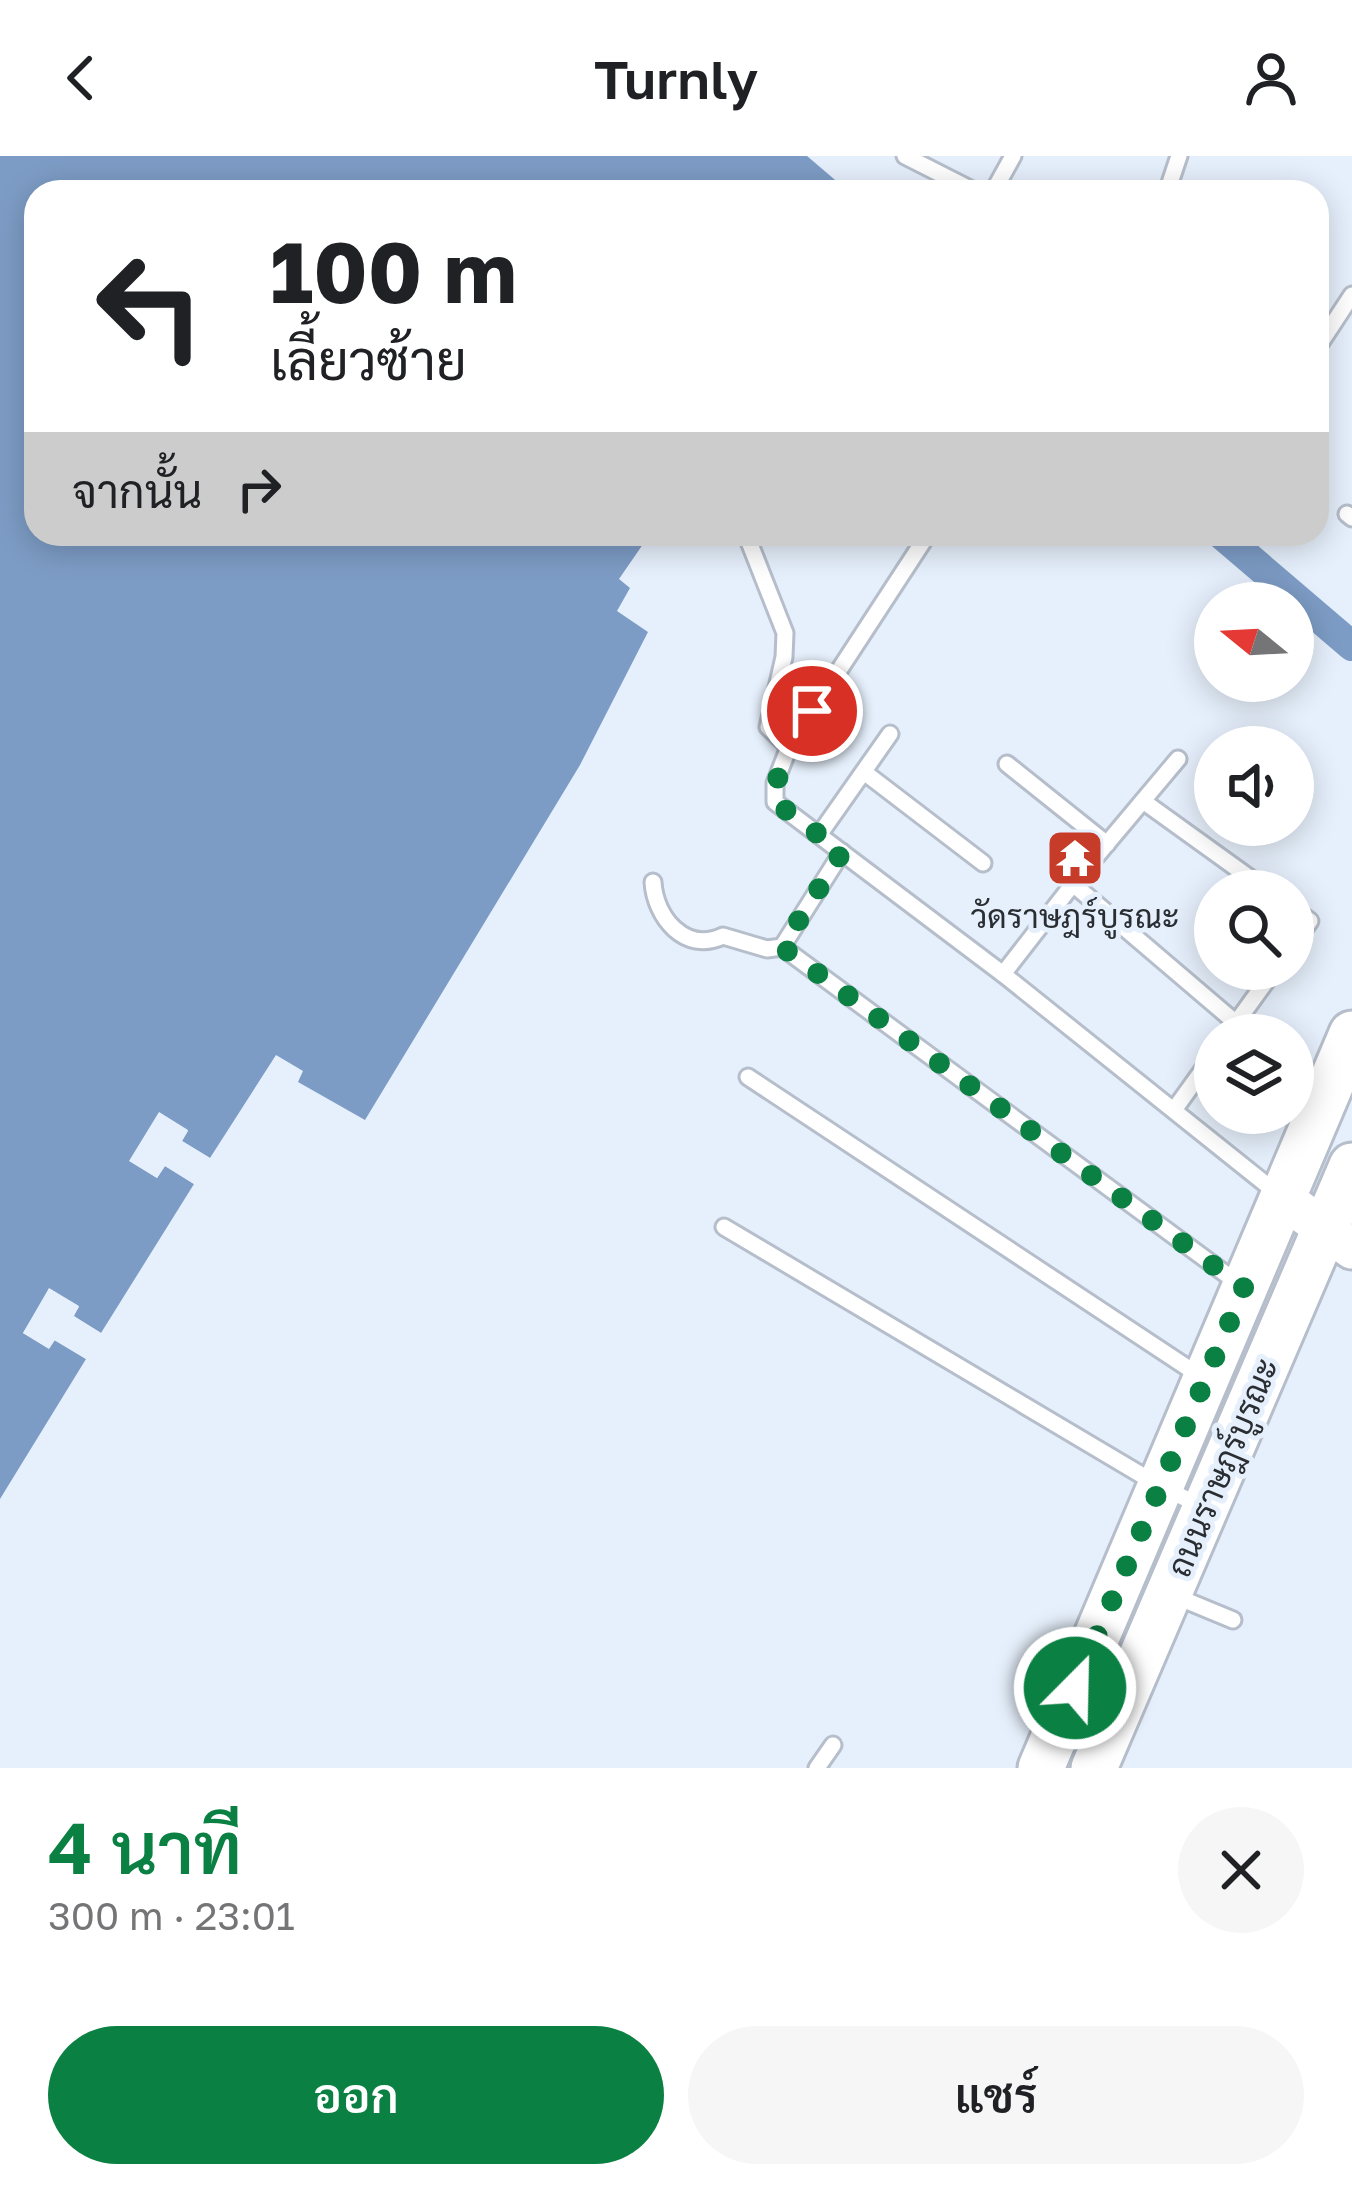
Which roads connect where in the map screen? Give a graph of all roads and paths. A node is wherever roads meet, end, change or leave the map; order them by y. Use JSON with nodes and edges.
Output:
{"nodes":[{"id":1,"x":904,"y":156,"type":"edge"},
{"id":2,"x":952,"y":180,"type":"edge"},
{"id":3,"x":1352,"y":295,"type":"edge"},
{"id":4,"x":1329,"y":330,"type":"edge"},
{"id":5,"x":751,"y":546,"type":"edge"},
{"id":6,"x":920,"y":546,"type":"edge"},
{"id":7,"x":890,"y":734,"type":"dead end"},
{"id":8,"x":789,"y":747,"type":"junction"},
{"id":9,"x":1178,"y":759,"type":"dead end"},
{"id":10,"x":1007,"y":764,"type":"dead end"},
{"id":11,"x":864,"y":772,"type":"junction"},
{"id":12,"x":1143,"y":801,"type":"junction"},
{"id":13,"x":819,"y":835,"type":"junction"},
{"id":14,"x":1107,"y":844,"type":"junction"},
{"id":15,"x":842,"y":852,"type":"junction"},
{"id":16,"x":983,"y":863,"type":"dead end"},
{"id":17,"x":1239,"y":870,"type":"edge"},
{"id":18,"x":653,"y":882,"type":"dead end"},
{"id":19,"x":1073,"y":884,"type":"junction"},
{"id":20,"x":782,"y":947,"type":"junction"},
{"id":21,"x":1003,"y":974,"type":"junction"},
{"id":22,"x":1216,"y":1014,"type":"edge"},
{"id":23,"x":1352,"y":1034,"type":"edge"},
{"id":24,"x":748,"y":1077,"type":"dead end"},
{"id":25,"x":1194,"y":1082,"type":"edge"},
{"id":26,"x":1174,"y":1110,"type":"junction"},
{"id":27,"x":1352,"y":1166,"type":"edge"},
{"id":28,"x":1284,"y":1199,"type":"junction"},
{"id":29,"x":724,"y":1227,"type":"dead end"},
{"id":30,"x":1339,"y":1239,"type":"edge"},
{"id":31,"x":1244,"y":1288,"type":"junction"},
{"id":32,"x":1205,"y":1379,"type":"junction"},
{"id":33,"x":1160,"y":1486,"type":"junction"},
{"id":34,"x":1204,"y":1508,"type":"junction"},
{"id":35,"x":1168,"y":1593,"type":"junction"},
{"id":36,"x":1233,"y":1620,"type":"dead end"},
{"id":37,"x":833,"y":1745,"type":"dead end"},
{"id":38,"x":817,"y":1768,"type":"edge"},
{"id":39,"x":1041,"y":1768,"type":"edge"},
{"id":40,"x":1094,"y":1768,"type":"edge"}],
"edges":[{"from":1,"to":2,"type":"lane"},
{"from":3,"to":4,"type":"lane"},
{"from":5,"to":8,"type":"lane"},
{"from":6,"to":8,"type":"lane"},
{"from":7,"to":11,"type":"lane"},
{"from":8,"to":13,"type":"lane"},
{"from":9,"to":12,"type":"lane"},
{"from":10,"to":14,"type":"lane"},
{"from":11,"to":13,"type":"lane"},
{"from":11,"to":16,"type":"lane"},
{"from":12,"to":14,"type":"lane"},
{"from":12,"to":17,"type":"lane"},
{"from":13,"to":15,"type":"lane"},
{"from":14,"to":19,"type":"lane"},
{"from":15,"to":20,"type":"lane"},
{"from":15,"to":21,"type":"lane"},
{"from":18,"to":20,"type":"lane"},
{"from":19,"to":21,"type":"lane"},
{"from":19,"to":22,"type":"lane"},
{"from":20,"to":31,"type":"lane"},
{"from":21,"to":26,"type":"lane"},
{"from":23,"to":28,"type":"main road","name":"ถนนราษฎร์บูรณะ"},
{"from":24,"to":32,"type":"lane"},
{"from":25,"to":26,"type":"lane"},
{"from":26,"to":28,"type":"lane"},
{"from":27,"to":30,"type":"main road","name":"ถนนราษฎร์บูรณะ"},
{"from":28,"to":30,"type":"street"},
{"from":28,"to":31,"type":"main road","name":"ถนนราษฎร์บูรณะ"},
{"from":29,"to":33,"type":"lane"},
{"from":30,"to":34,"type":"main road","name":"ถนนราษฎร์บูรณะ"},
{"from":31,"to":32,"type":"main road","name":"ถนนราษฎร์บูรณะ"},
{"from":32,"to":33,"type":"main road","name":"ถนนราษฎร์บูรณะ"},
{"from":33,"to":34,"type":"lane"},
{"from":33,"to":39,"type":"main road","name":"ถนนราษฎร์บูรณะ"},
{"from":34,"to":35,"type":"main road","name":"ถนนราษฎร์บูรณะ"},
{"from":35,"to":36,"type":"lane"},
{"from":35,"to":40,"type":"main road","name":"ถนนราษฎร์บูรณะ"},
{"from":37,"to":38,"type":"lane"}]}
